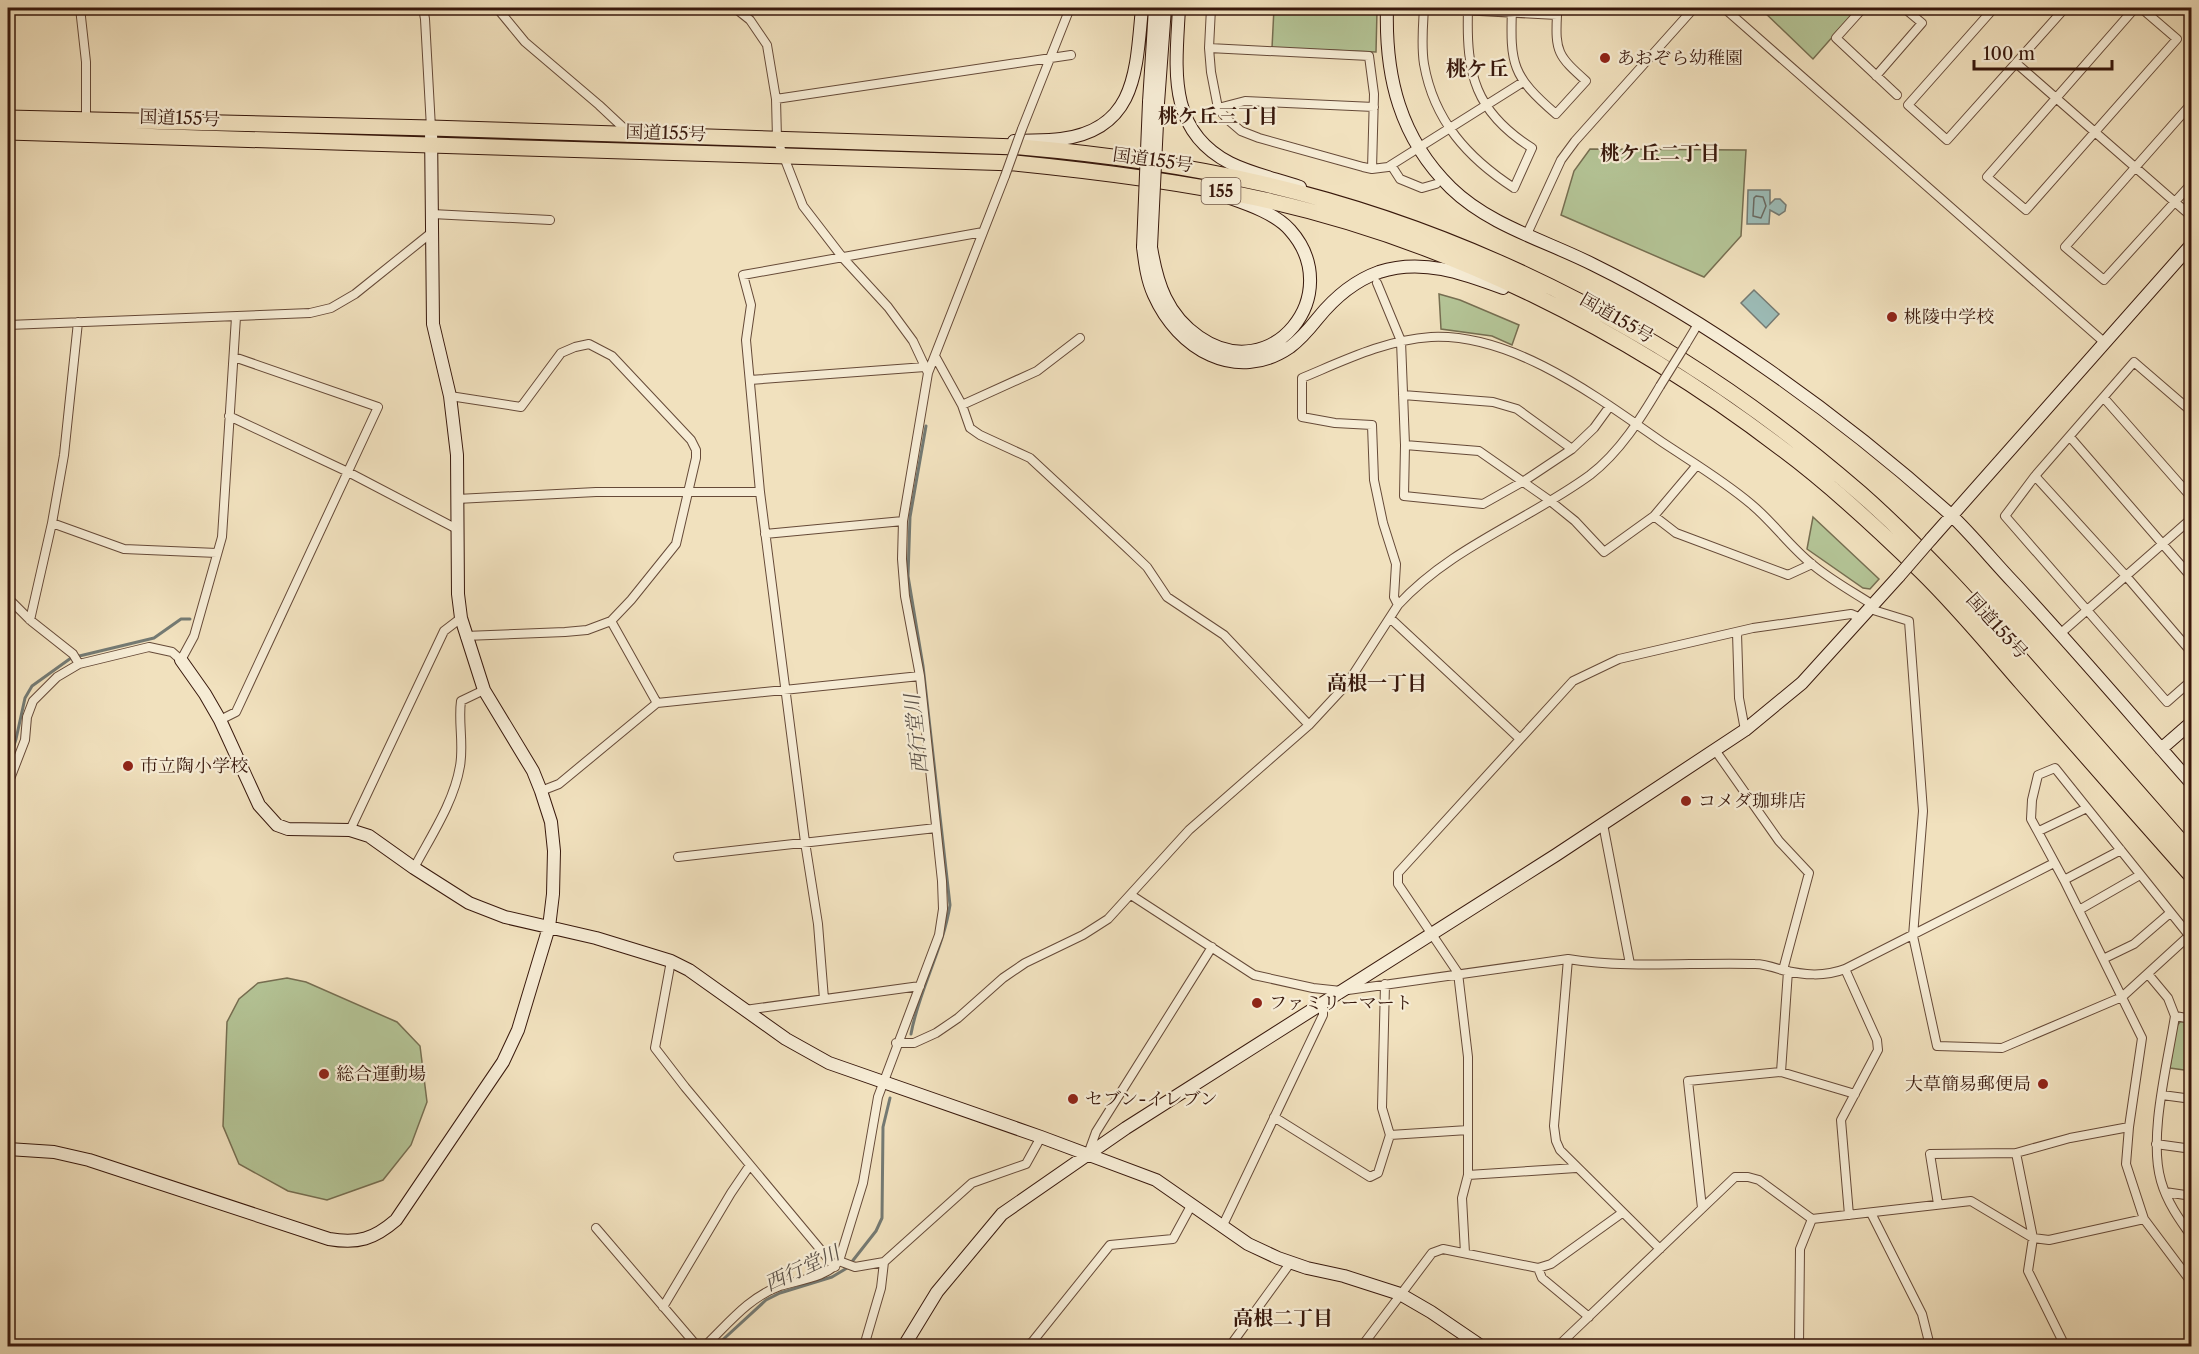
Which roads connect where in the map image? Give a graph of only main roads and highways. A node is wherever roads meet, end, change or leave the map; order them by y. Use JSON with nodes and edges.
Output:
{"nodes":[{"id":1,"x":8,"y":118,"type":"edge"},
{"id":2,"x":8,"y":132,"type":"edge"},
{"id":3,"x":2192,"y":854,"type":"edge"},
{"id":4,"x":2192,"y":876,"type":"edge"}],
"edges":[{"from":1,"to":3,"type":"highway","name":"国道155号","number":"155"},
{"from":2,"to":4,"type":"highway","name":"国道155号","number":"155"}]}
